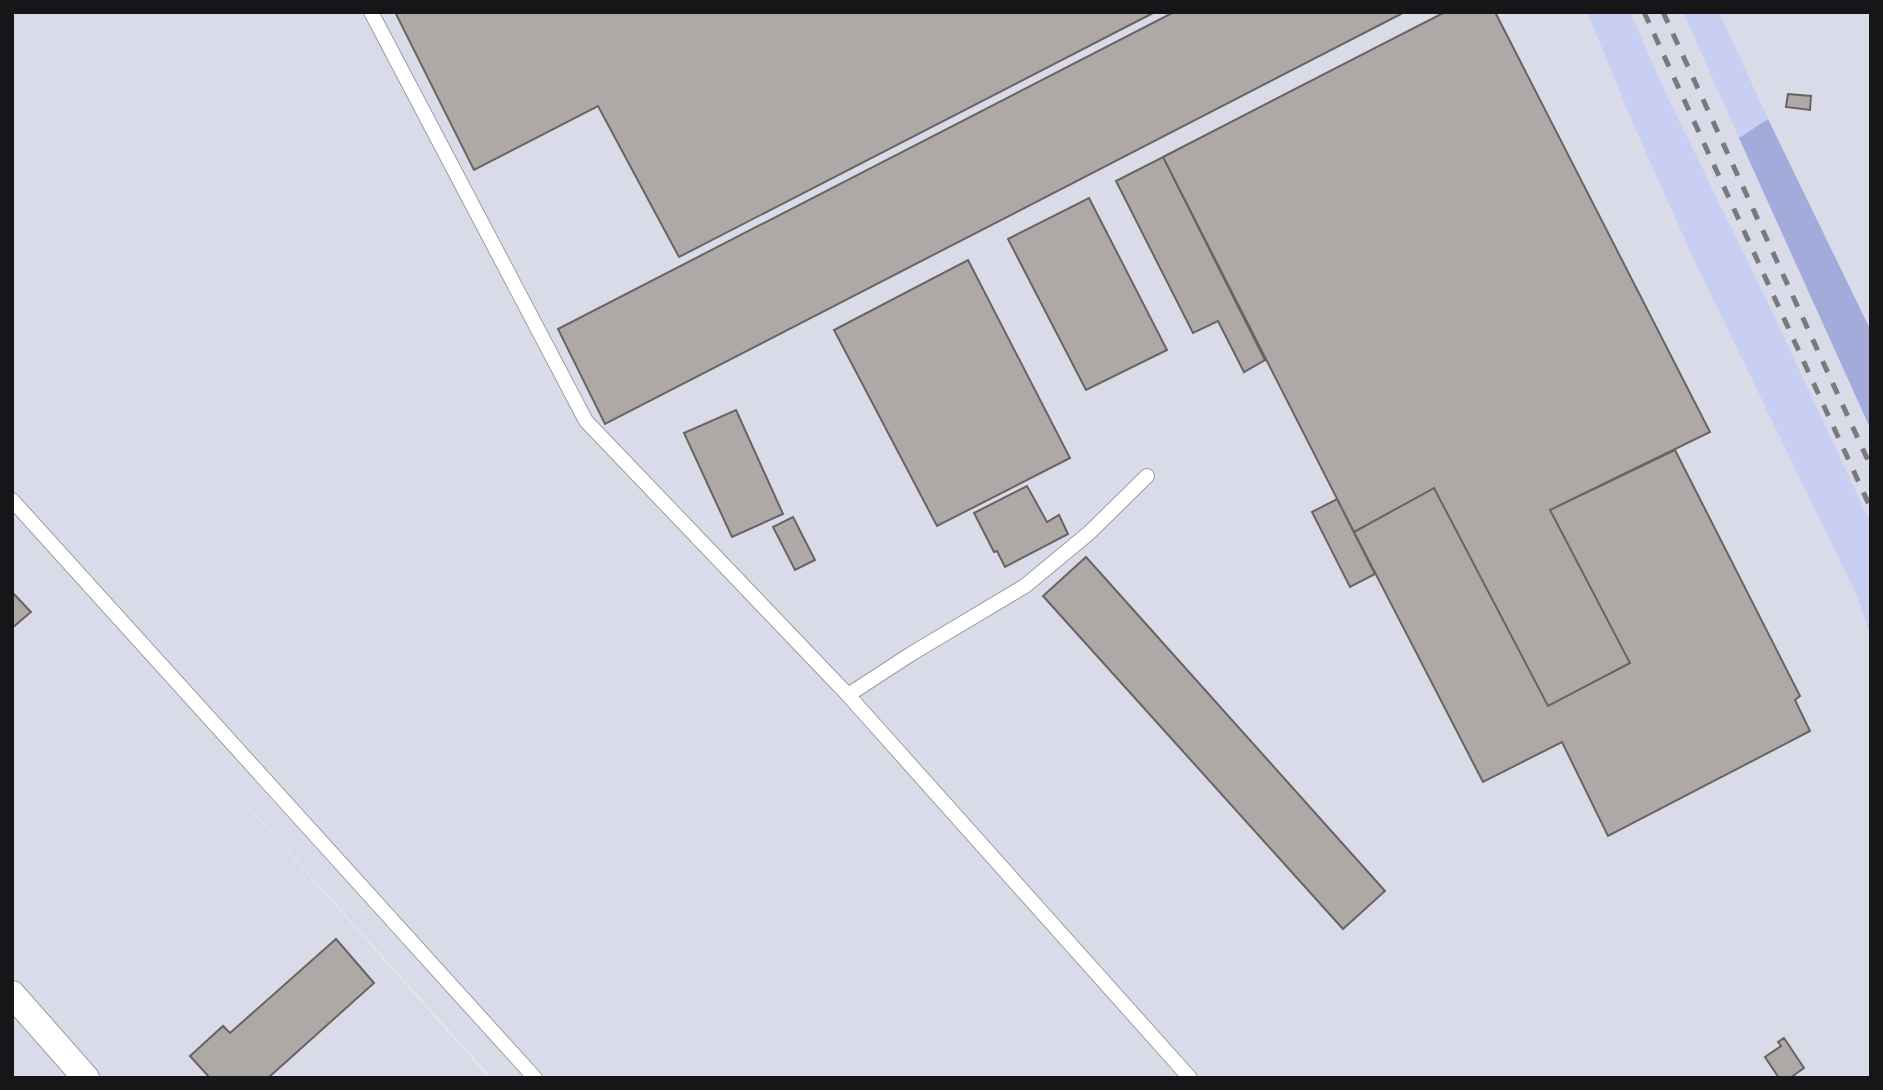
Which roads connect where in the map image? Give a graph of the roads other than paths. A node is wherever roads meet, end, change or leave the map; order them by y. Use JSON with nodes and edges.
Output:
{"nodes":[{"id":1,"x":371,"y":12,"type":"edge"},
{"id":2,"x":1147,"y":476,"type":"dead end"},
{"id":3,"x":12,"y":500,"type":"edge"},
{"id":4,"x":848,"y":695,"type":"junction"},
{"id":5,"x":12,"y":994,"type":"edge"},
{"id":6,"x":86,"y":1078,"type":"edge"},
{"id":7,"x":536,"y":1078,"type":"edge"},
{"id":8,"x":1191,"y":1078,"type":"edge"}],
"edges":[{"from":1,"to":4,"type":"lane"},
{"from":2,"to":4,"type":"lane"},
{"from":3,"to":7,"type":"lane"},
{"from":4,"to":8,"type":"lane"},
{"from":5,"to":6,"type":"street"}]}
